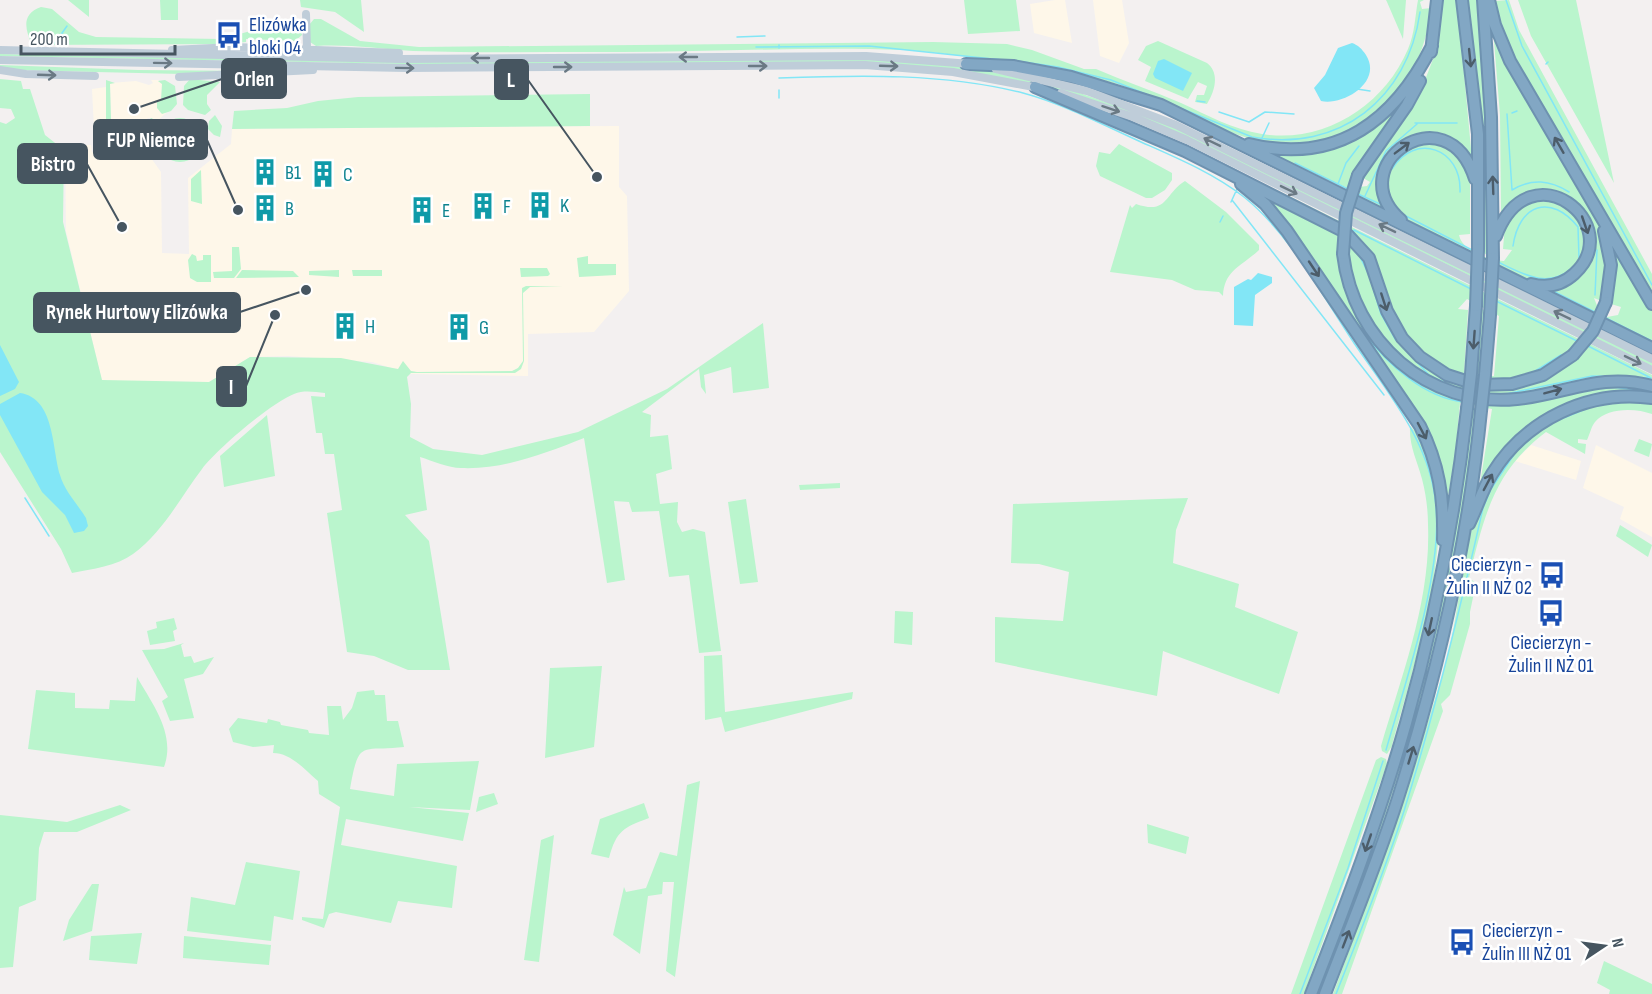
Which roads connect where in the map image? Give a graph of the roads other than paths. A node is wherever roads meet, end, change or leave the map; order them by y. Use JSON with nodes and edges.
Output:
{"nodes":[{"id":1,"x":1437,"y":0,"type":"edge"},
{"id":2,"x":1462,"y":0,"type":"edge"},
{"id":3,"x":1483,"y":0,"type":"edge"},
{"id":4,"x":1489,"y":0,"type":"edge"},
{"id":5,"x":306,"y":14,"type":"dead end"},
{"id":6,"x":1432,"y":46,"type":"junction"},
{"id":7,"x":306,"y":48,"type":"junction"},
{"id":8,"x":0,"y":50,"type":"edge"},
{"id":9,"x":144,"y":53,"type":"junction"},
{"id":10,"x":435,"y":58,"type":"junction"},
{"id":11,"x":0,"y":60,"type":"edge"},
{"id":12,"x":966,"y":64,"type":"junction"},
{"id":13,"x":346,"y":67,"type":"junction"},
{"id":14,"x":0,"y":70,"type":"edge"},
{"id":15,"x":95,"y":76,"type":"dead end"},
{"id":16,"x":179,"y":77,"type":"dead end"},
{"id":17,"x":1035,"y":87,"type":"junction"},
{"id":18,"x":1227,"y":137,"type":"junction"},
{"id":19,"x":1217,"y":166,"type":"junction"},
{"id":20,"x":1479,"y":192,"type":"junction"},
{"id":21,"x":1588,"y":195,"type":"junction"},
{"id":22,"x":1413,"y":230,"type":"junction"},
{"id":23,"x":1493,"y":244,"type":"junction"},
{"id":24,"x":1516,"y":280,"type":"junction"},
{"id":25,"x":1652,"y":304,"type":"edge"},
{"id":26,"x":1652,"y":348,"type":"edge"},
{"id":27,"x":1652,"y":359,"type":"edge"},
{"id":28,"x":1652,"y":370,"type":"edge"},
{"id":29,"x":1652,"y":386,"type":"edge"},
{"id":30,"x":1652,"y":398,"type":"edge"},
{"id":31,"x":1464,"y":536,"type":"junction"},
{"id":32,"x":1443,"y":570,"type":"junction"},
{"id":33,"x":1311,"y":994,"type":"edge"},
{"id":34,"x":1325,"y":994,"type":"edge"}],
"edges":[{"from":1,"to":6,"type":"highway"},
{"from":2,"to":20,"type":"highway","one_way":true},
{"from":23,"to":3,"type":"highway","one_way":true},
{"from":21,"to":4,"type":"highway","one_way":true},
{"from":5,"to":7,"type":"main road"},
{"from":6,"to":18,"type":"highway"},
{"from":6,"to":29,"type":"highway","one_way":true,"bridge":true},
{"from":7,"to":9,"type":"main road"},
{"from":7,"to":10,"type":"main road"},
{"from":8,"to":9,"type":"main road"},
{"from":9,"to":10,"type":"main road"},
{"from":12,"to":10,"type":"main road","one_way":true},
{"from":11,"to":13,"type":"main road","one_way":true},
{"from":12,"to":18,"type":"highway"},
{"from":27,"to":12,"type":"main road","one_way":true},
{"from":13,"to":16,"type":"main road"},
{"from":13,"to":17,"type":"main road","one_way":true},
{"from":14,"to":15,"type":"main road","one_way":true},
{"from":17,"to":19,"type":"highway"},
{"from":17,"to":28,"type":"main road","one_way":true},
{"from":18,"to":22,"type":"highway"},
{"from":19,"to":21,"type":"highway","one_way":true,"bridge":true},
{"from":19,"to":32,"type":"highway","one_way":true},
{"from":22,"to":20,"type":"highway","one_way":true},
{"from":20,"to":32,"type":"highway","one_way":true,"bridge":true},
{"from":21,"to":25,"type":"highway"},
{"from":22,"to":24,"type":"highway"},
{"from":23,"to":24,"type":"highway","one_way":true},
{"from":23,"to":31,"type":"highway","bridge":true},
{"from":24,"to":26,"type":"highway"},
{"from":31,"to":30,"type":"highway","one_way":true},
{"from":34,"to":31,"type":"highway","one_way":true},
{"from":32,"to":33,"type":"highway","one_way":true}]}
